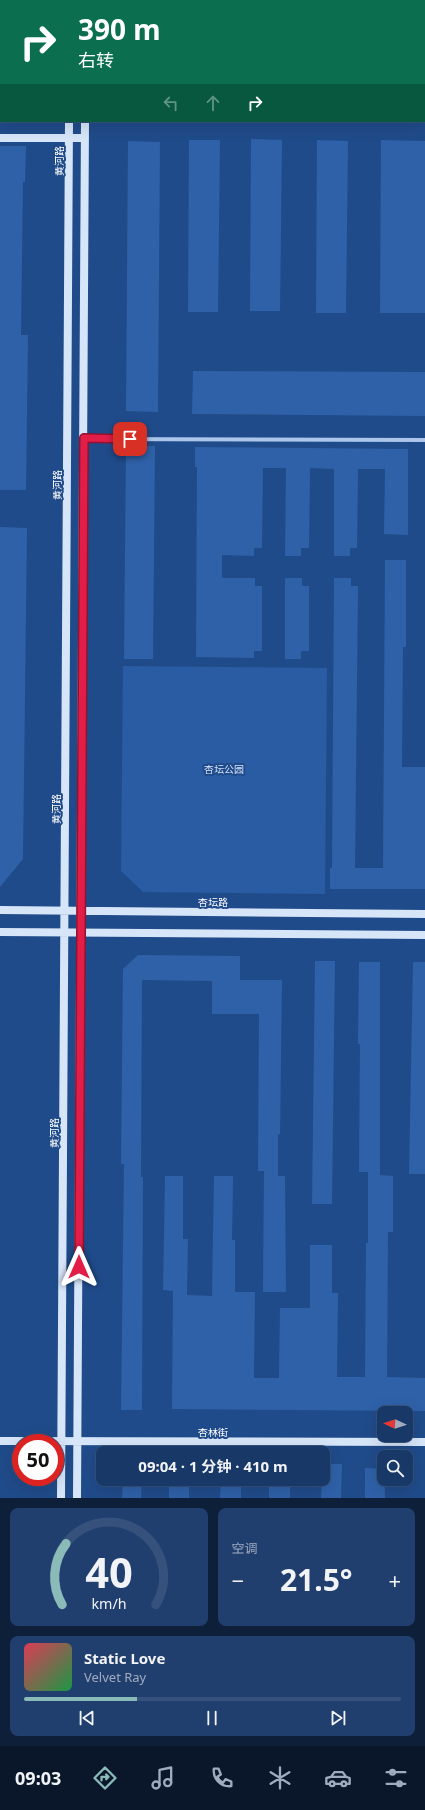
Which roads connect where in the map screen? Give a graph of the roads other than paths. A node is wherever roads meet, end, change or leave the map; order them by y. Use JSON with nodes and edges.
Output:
{"nodes":[{"id":1,"x":69,"y":122,"type":"edge"},
{"id":2,"x":85,"y":122,"type":"edge"},
{"id":3,"x":0,"y":138,"type":"edge"},
{"id":4,"x":69,"y":138,"type":"junction"},
{"id":5,"x":85,"y":138,"type":"junction"},
{"id":6,"x":84,"y":438,"type":"junction"},
{"id":7,"x":425,"y":440,"type":"edge"},
{"id":8,"x":0,"y":910,"type":"edge"},
{"id":9,"x":66,"y":911,"type":"junction"},
{"id":10,"x":82,"y":911,"type":"junction"},
{"id":11,"x":425,"y":914,"type":"edge"},
{"id":12,"x":0,"y":932,"type":"edge"},
{"id":13,"x":66,"y":933,"type":"junction"},
{"id":14,"x":82,"y":933,"type":"junction"},
{"id":15,"x":425,"y":935,"type":"edge"},
{"id":16,"x":62,"y":1434,"type":"edge"},
{"id":17,"x":0,"y":1441,"type":"edge"},
{"id":18,"x":12,"y":1441,"type":"edge"},
{"id":19,"x":64,"y":1442,"type":"edge"},
{"id":20,"x":78,"y":1442,"type":"junction"},
{"id":21,"x":425,"y":1442,"type":"edge"},
{"id":22,"x":61,"y":1486,"type":"edge"},
{"id":23,"x":61,"y":1498,"type":"edge"},
{"id":24,"x":77,"y":1498,"type":"edge"}],
"edges":[{"from":1,"to":4,"type":"main road","name":"黄河路"},
{"from":2,"to":5,"type":"main road"},
{"from":3,"to":4,"type":"main road"},
{"from":4,"to":5,"type":"main road"},
{"from":4,"to":9,"type":"main road","name":"黄河路"},
{"from":5,"to":6,"type":"main road"},
{"from":6,"to":7,"type":"street"},
{"from":6,"to":10,"type":"main road"},
{"from":8,"to":9,"type":"main road","name":"杏坛路"},
{"from":9,"to":10,"type":"main road","name":"杏坛路"},
{"from":9,"to":13,"type":"main road","name":"黄河路"},
{"from":10,"to":11,"type":"main road","name":"杏坛路"},
{"from":10,"to":14,"type":"main road"},
{"from":12,"to":13,"type":"main road"},
{"from":13,"to":14,"type":"main road"},
{"from":13,"to":16,"type":"main road","name":"黄河路"},
{"from":14,"to":15,"type":"main road"},
{"from":14,"to":20,"type":"main road"},
{"from":17,"to":18,"type":"main road","name":"杏林街"},
{"from":19,"to":20,"type":"main road","name":"杏林街"},
{"from":20,"to":21,"type":"main road","name":"杏林街"},
{"from":20,"to":24,"type":"main road"},
{"from":22,"to":23,"type":"main road","name":"黄河路"}]}
